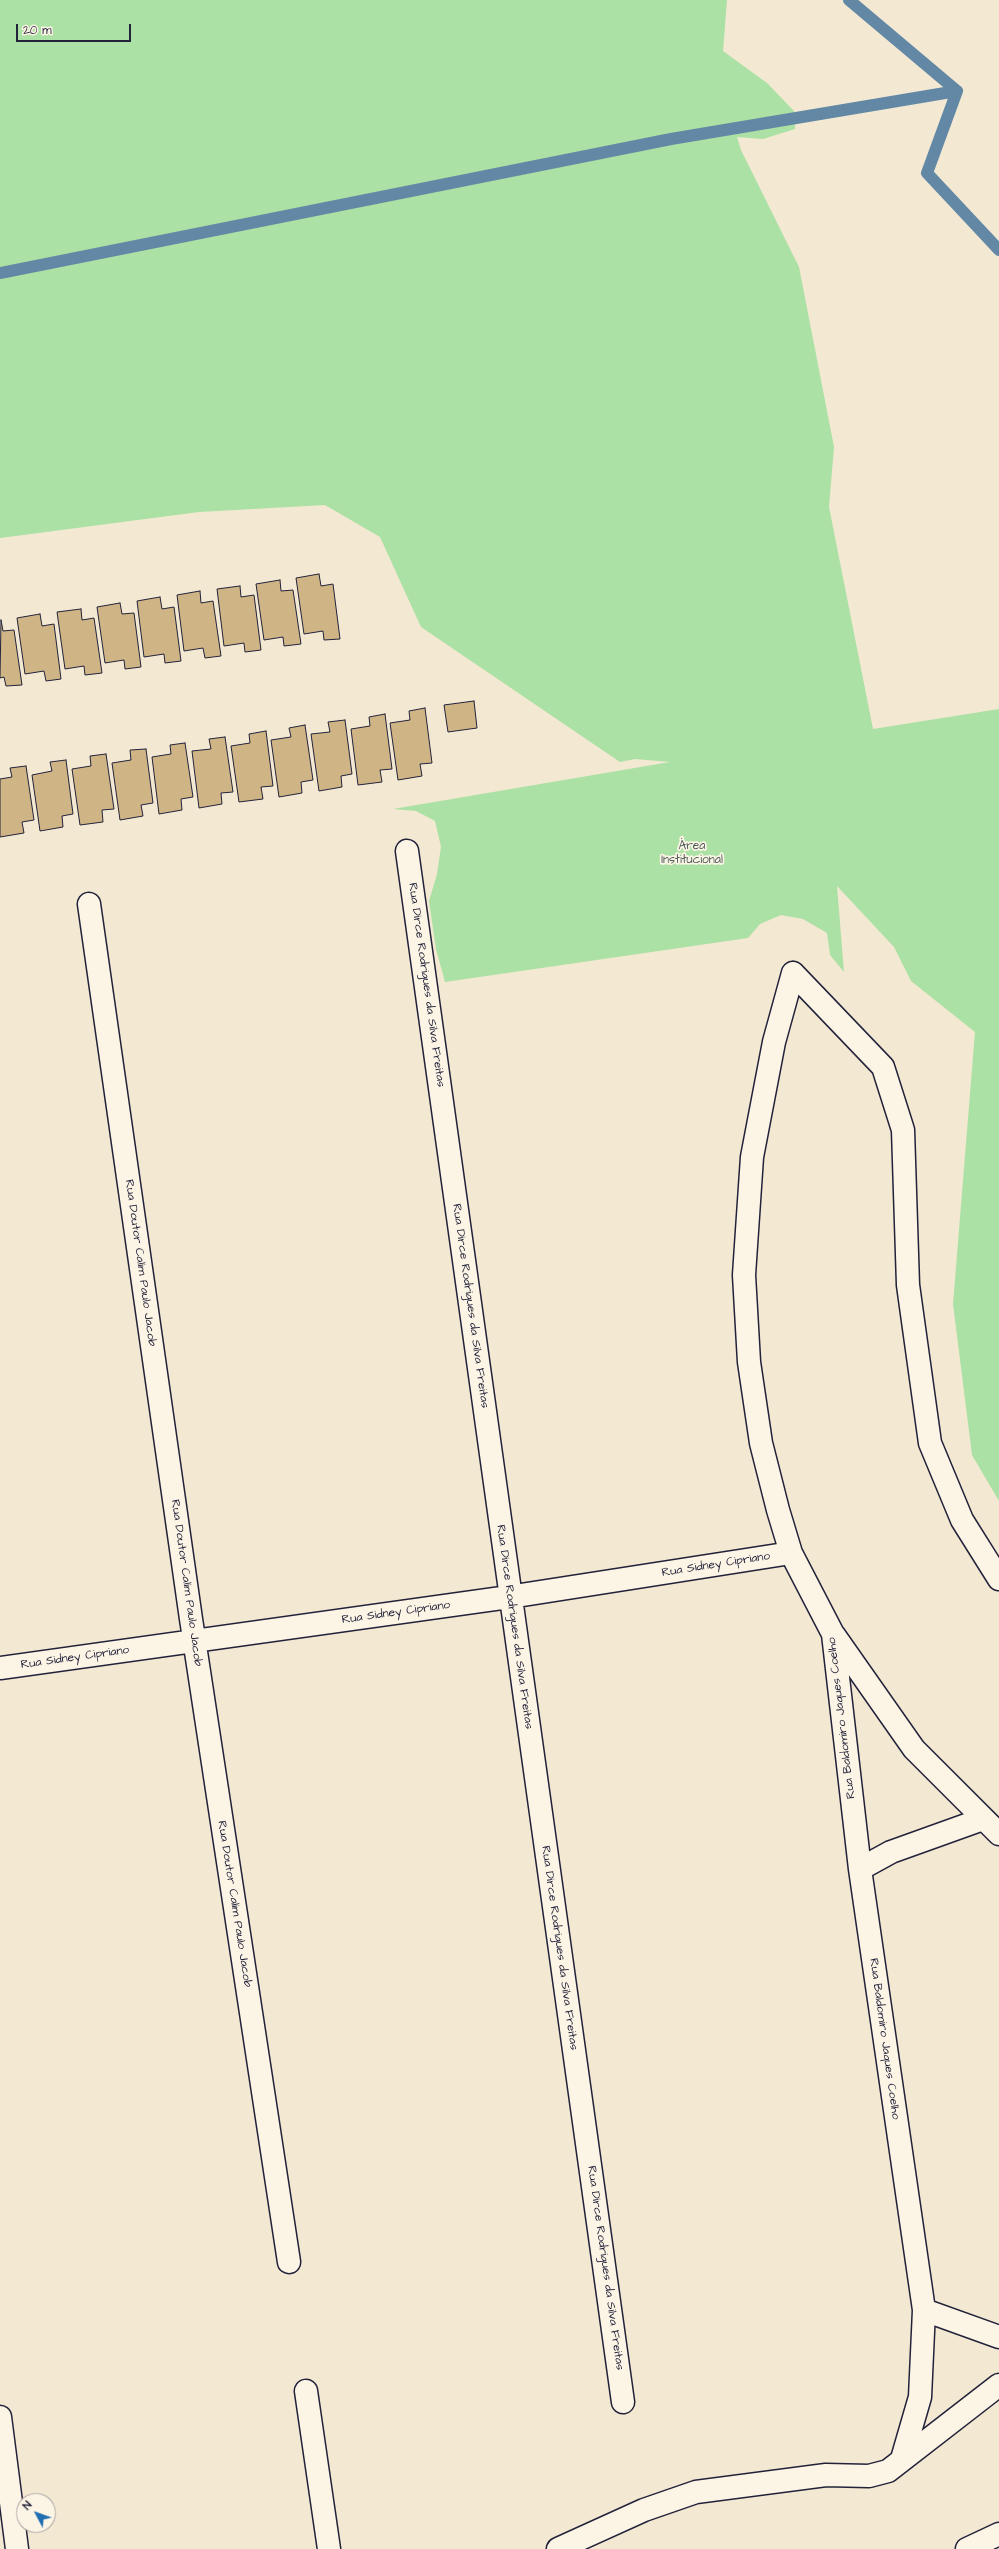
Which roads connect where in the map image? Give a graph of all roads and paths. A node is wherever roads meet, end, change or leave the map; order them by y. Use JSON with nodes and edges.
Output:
{"nodes":[{"id":1,"x":407,"y":851,"type":"dead end"},
{"id":2,"x":89,"y":904,"type":"dead end"},
{"id":3,"x":791,"y":1553,"type":"junction"},
{"id":4,"x":999,"y":1579,"type":"edge"},
{"id":5,"x":509,"y":1596,"type":"junction"},
{"id":6,"x":833,"y":1634,"type":"junction"},
{"id":7,"x":194,"y":1641,"type":"junction"},
{"id":8,"x":0,"y":1668,"type":"edge"},
{"id":9,"x":983,"y":1819,"type":"junction"},
{"id":10,"x":999,"y":1834,"type":"edge"},
{"id":11,"x":860,"y":1869,"type":"junction"},
{"id":12,"x":289,"y":2262,"type":"dead end"},
{"id":13,"x":924,"y":2310,"type":"junction"},
{"id":14,"x":999,"y":2337,"type":"edge"},
{"id":15,"x":999,"y":2385,"type":"edge"},
{"id":16,"x":306,"y":2391,"type":"dead end"},
{"id":17,"x":624,"y":2402,"type":"dead end"},
{"id":18,"x":0,"y":2417,"type":"edge"},
{"id":19,"x":902,"y":2459,"type":"junction"},
{"id":20,"x":999,"y":2534,"type":"edge"},
{"id":21,"x":17,"y":2549,"type":"edge"},
{"id":22,"x":329,"y":2549,"type":"edge"},
{"id":23,"x":558,"y":2549,"type":"edge"},
{"id":24,"x":967,"y":2549,"type":"edge"}],
"edges":[{"from":1,"to":5,"type":"street","name":"Rua Dirce Rodrigues da Silva Freitas"},
{"from":2,"to":7,"type":"street","name":"Rua Doutor Calim Paulo Jacob"},
{"from":3,"to":4,"type":"street","name":"Rua Baldomiro Jaques Coelho"},
{"from":3,"to":5,"type":"street","name":"Rua Sidney Cipriano"},
{"from":3,"to":6,"type":"street","name":"Rua Baldomiro Jaques Coelho"},
{"from":5,"to":7,"type":"street","name":"Rua Sidney Cipriano"},
{"from":5,"to":17,"type":"street","name":"Rua Dirce Rodrigues da Silva Freitas"},
{"from":6,"to":9,"type":"street"},
{"from":6,"to":11,"type":"street","name":"Rua Baldomiro Jaques Coelho"},
{"from":7,"to":8,"type":"street","name":"Rua Sidney Cipriano"},
{"from":7,"to":12,"type":"street","name":"Rua Doutor Calim Paulo Jacob"},
{"from":9,"to":10,"type":"street"},
{"from":9,"to":11,"type":"street"},
{"from":11,"to":13,"type":"street","name":"Rua Baldomiro Jaques Coelho"},
{"from":13,"to":14,"type":"street"},
{"from":13,"to":19,"type":"street","name":"Rua Baldomiro Jaques Coelho"},
{"from":15,"to":19,"type":"street"},
{"from":16,"to":22,"type":"street"},
{"from":18,"to":21,"type":"street"},
{"from":19,"to":23,"type":"street"},
{"from":20,"to":24,"type":"street"}]}
